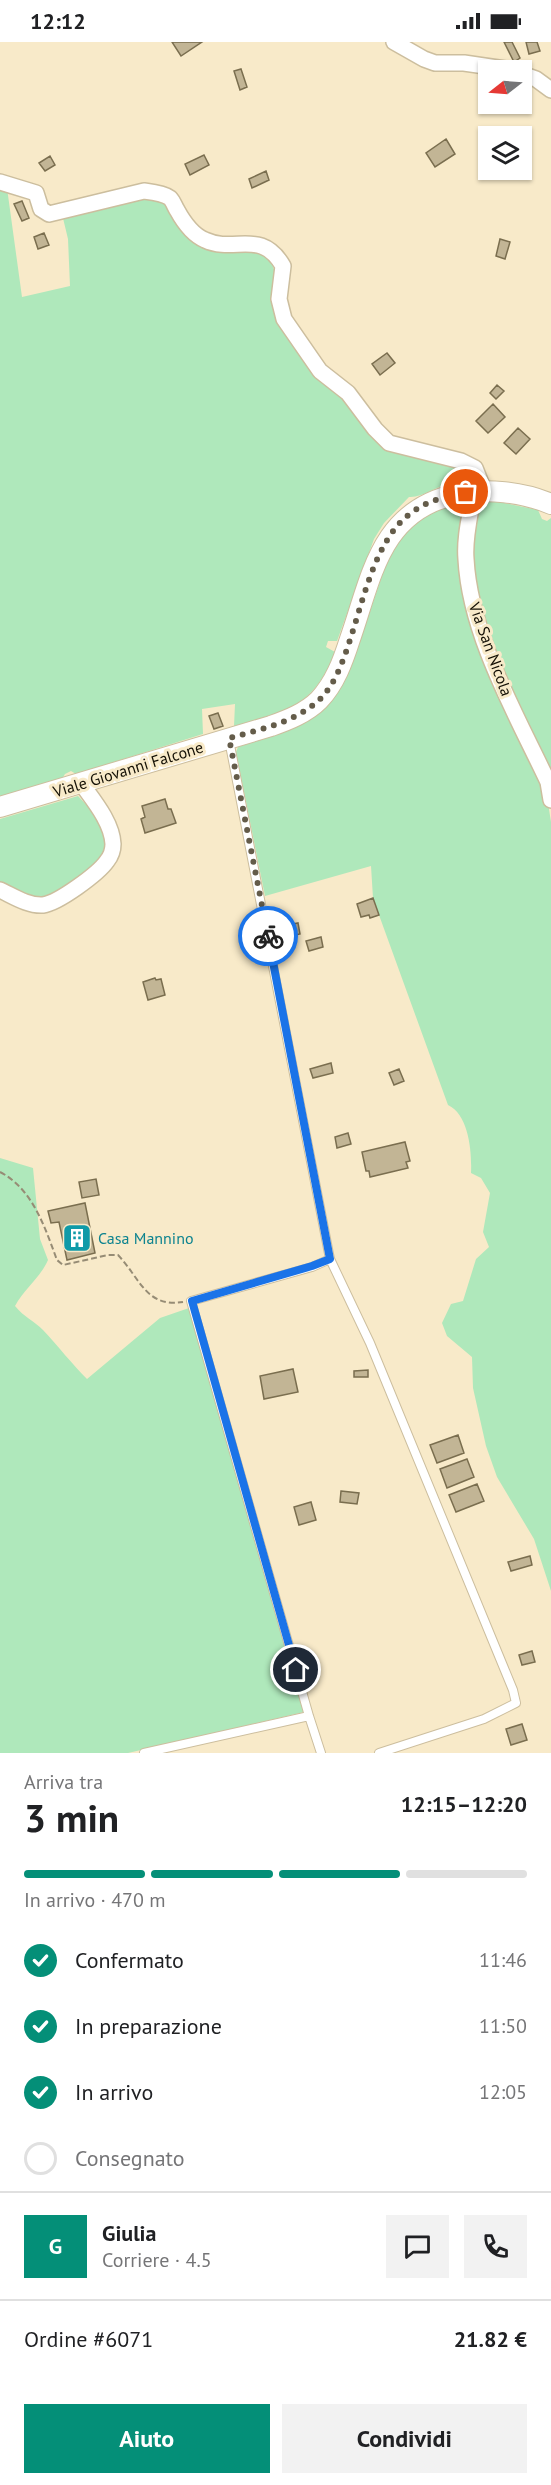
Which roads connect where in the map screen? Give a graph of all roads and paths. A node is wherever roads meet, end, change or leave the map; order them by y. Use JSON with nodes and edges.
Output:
{"nodes":[{"id":1,"x":394,"y":42,"type":"edge"},
{"id":2,"x":478,"y":65,"type":"edge"},
{"id":3,"x":532,"y":78,"type":"edge"},
{"id":4,"x":551,"y":90,"type":"edge"},
{"id":5,"x":0,"y":182,"type":"edge"},
{"id":6,"x":479,"y":491,"type":"junction"},
{"id":7,"x":549,"y":502,"type":"edge"},
{"id":8,"x":229,"y":738,"type":"junction"},
{"id":9,"x":81,"y":783,"type":"junction"},
{"id":10,"x":551,"y":800,"type":"edge"},
{"id":11,"x":0,"y":807,"type":"edge"},
{"id":12,"x":0,"y":890,"type":"edge"},
{"id":13,"x":0,"y":1172,"type":"edge"},
{"id":14,"x":330,"y":1259,"type":"junction"},
{"id":15,"x":192,"y":1301,"type":"junction"},
{"id":16,"x":309,"y":1716,"type":"junction"},
{"id":17,"x":144,"y":1753,"type":"edge"},
{"id":18,"x":321,"y":1753,"type":"edge"},
{"id":19,"x":380,"y":1753,"type":"edge"}],
"edges":[{"from":1,"to":2,"type":"street"},
{"from":3,"to":4,"type":"street"},
{"from":5,"to":6,"type":"street"},
{"from":6,"to":7,"type":"street","name":"Viale Giovanni Falcone"},
{"from":6,"to":8,"type":"street","name":"Viale Giovanni Falcone"},
{"from":6,"to":10,"type":"street","name":"Via San Nicola"},
{"from":8,"to":9,"type":"street","name":"Viale Giovanni Falcone"},
{"from":8,"to":14,"type":"lane"},
{"from":9,"to":11,"type":"street","name":"Viale Giovanni Falcone"},
{"from":9,"to":12,"type":"street"},
{"from":13,"to":15,"type":"path"},
{"from":14,"to":15,"type":"lane"},
{"from":14,"to":19,"type":"lane"},
{"from":15,"to":16,"type":"lane"},
{"from":16,"to":17,"type":"lane"},
{"from":16,"to":18,"type":"lane"}]}
